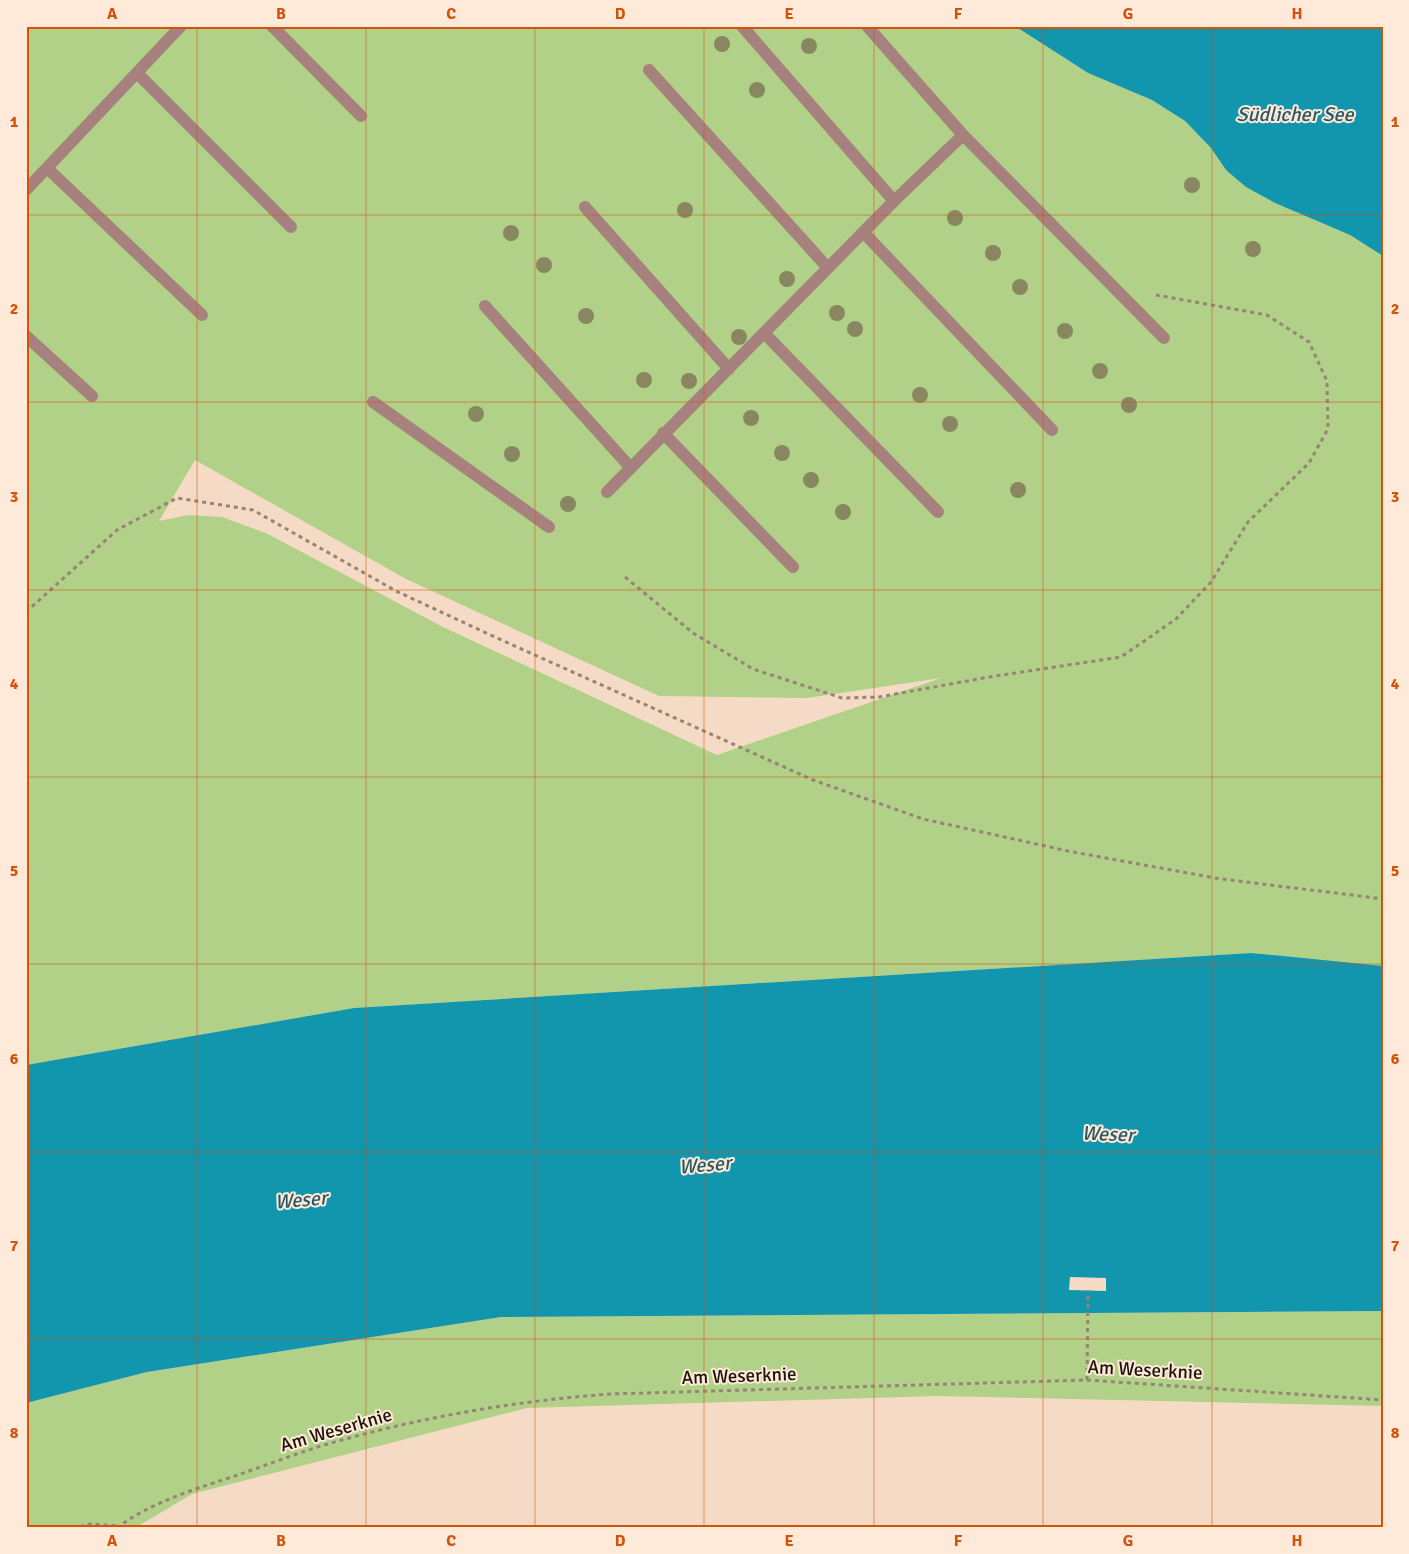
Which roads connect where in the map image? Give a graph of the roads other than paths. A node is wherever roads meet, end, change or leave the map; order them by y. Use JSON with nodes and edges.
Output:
{"nodes":[{"id":1,"x":181,"y":26,"type":"edge"},
{"id":2,"x":272,"y":26,"type":"edge"},
{"id":3,"x":742,"y":26,"type":"edge"},
{"id":4,"x":867,"y":26,"type":"edge"},
{"id":5,"x":649,"y":70,"type":"dead end"},
{"id":6,"x":137,"y":73,"type":"junction"},
{"id":7,"x":361,"y":116,"type":"dead end"},
{"id":8,"x":963,"y":135,"type":"junction"},
{"id":9,"x":47,"y":168,"type":"junction"},
{"id":10,"x":26,"y":190,"type":"edge"},
{"id":11,"x":894,"y":201,"type":"junction"},
{"id":12,"x":585,"y":207,"type":"dead end"},
{"id":13,"x":291,"y":227,"type":"dead end"},
{"id":14,"x":864,"y":233,"type":"junction"},
{"id":15,"x":828,"y":268,"type":"junction"},
{"id":16,"x":485,"y":306,"type":"dead end"},
{"id":17,"x":202,"y":315,"type":"dead end"},
{"id":18,"x":764,"y":333,"type":"junction"},
{"id":19,"x":26,"y":336,"type":"edge"},
{"id":20,"x":1164,"y":338,"type":"dead end"},
{"id":21,"x":729,"y":368,"type":"junction"},
{"id":22,"x":92,"y":396,"type":"dead end"},
{"id":23,"x":373,"y":402,"type":"dead end"},
{"id":24,"x":1052,"y":430,"type":"dead end"},
{"id":25,"x":663,"y":433,"type":"junction"},
{"id":26,"x":630,"y":467,"type":"junction"},
{"id":27,"x":607,"y":492,"type":"dead end"},
{"id":28,"x":938,"y":512,"type":"dead end"},
{"id":29,"x":549,"y":527,"type":"dead end"},
{"id":30,"x":792,"y":567,"type":"dead end"}],
"edges":[{"from":1,"to":6,"type":"lane"},
{"from":2,"to":7,"type":"lane"},
{"from":3,"to":11,"type":"lane"},
{"from":4,"to":8,"type":"lane"},
{"from":5,"to":15,"type":"lane"},
{"from":6,"to":9,"type":"lane"},
{"from":6,"to":13,"type":"lane"},
{"from":8,"to":11,"type":"lane"},
{"from":8,"to":20,"type":"lane"},
{"from":9,"to":10,"type":"lane"},
{"from":9,"to":17,"type":"lane"},
{"from":11,"to":14,"type":"lane"},
{"from":12,"to":21,"type":"lane"},
{"from":14,"to":15,"type":"lane"},
{"from":14,"to":24,"type":"lane"},
{"from":15,"to":18,"type":"lane"},
{"from":16,"to":26,"type":"lane"},
{"from":18,"to":21,"type":"lane"},
{"from":18,"to":28,"type":"lane"},
{"from":19,"to":22,"type":"lane"},
{"from":21,"to":25,"type":"lane"},
{"from":23,"to":29,"type":"lane"},
{"from":25,"to":26,"type":"lane"},
{"from":25,"to":30,"type":"lane"},
{"from":26,"to":27,"type":"lane"}]}
